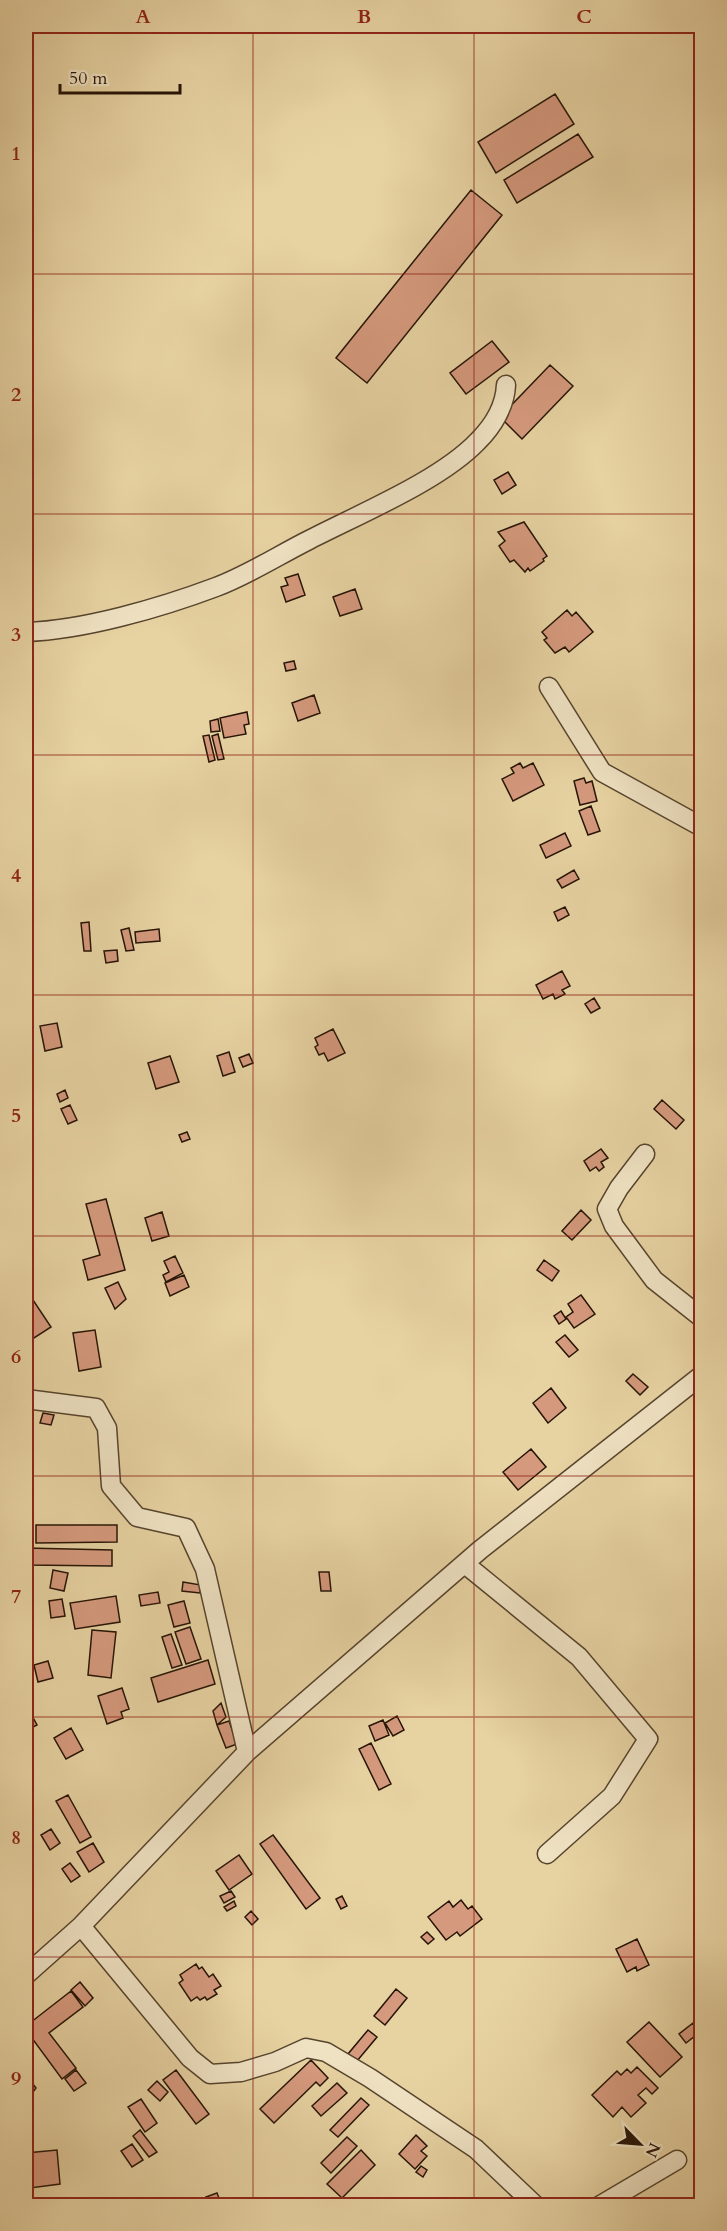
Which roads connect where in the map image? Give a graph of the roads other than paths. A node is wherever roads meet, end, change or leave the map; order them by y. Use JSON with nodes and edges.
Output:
{"nodes":[{"id":1,"x":506,"y":385,"type":"dead end"},
{"id":2,"x":26,"y":632,"type":"edge"},
{"id":3,"x":549,"y":687,"type":"dead end"},
{"id":4,"x":702,"y":827,"type":"edge"},
{"id":5,"x":645,"y":1154,"type":"dead end"},
{"id":6,"x":702,"y":1318,"type":"edge"},
{"id":7,"x":699,"y":1382,"type":"edge"},
{"id":8,"x":26,"y":1399,"type":"edge"},
{"id":9,"x":465,"y":1563,"type":"junction"},
{"id":10,"x":247,"y":1752,"type":"junction"},
{"id":11,"x":546,"y":1854,"type":"dead end"},
{"id":12,"x":81,"y":1926,"type":"junction"},
{"id":13,"x":26,"y":1976,"type":"edge"},
{"id":14,"x":676,"y":2160,"type":"dead end"},
{"id":15,"x":536,"y":2205,"type":"edge"},
{"id":16,"x":599,"y":2205,"type":"edge"}],
"edges":[{"from":1,"to":2,"type":"street"},
{"from":3,"to":4,"type":"street"},
{"from":5,"to":6,"type":"street"},
{"from":7,"to":9,"type":"street"},
{"from":8,"to":10,"type":"street"},
{"from":9,"to":10,"type":"street"},
{"from":9,"to":11,"type":"street"},
{"from":10,"to":12,"type":"street"},
{"from":12,"to":13,"type":"street"},
{"from":12,"to":15,"type":"street"},
{"from":14,"to":16,"type":"street"}]}
